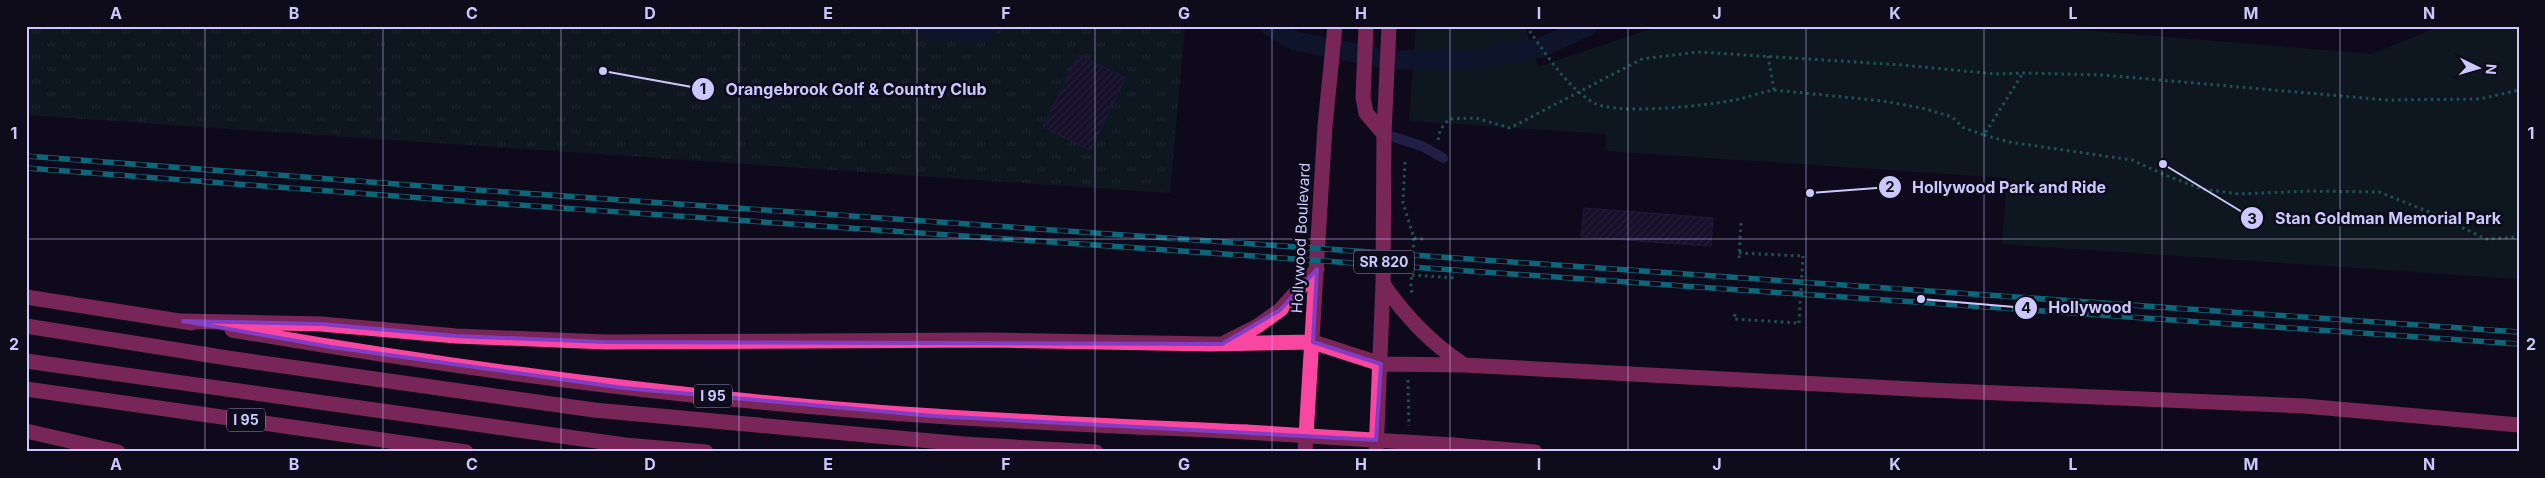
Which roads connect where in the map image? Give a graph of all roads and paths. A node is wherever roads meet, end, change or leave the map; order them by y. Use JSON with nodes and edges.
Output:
{"nodes":[{"id":1,"x":1389,"y":26,"type":"edge"},
{"id":2,"x":1526,"y":26,"type":"edge"},
{"id":3,"x":1334,"y":31,"type":"edge"},
{"id":4,"x":1366,"y":32,"type":"edge"},
{"id":5,"x":1768,"y":56,"type":"junction"},
{"id":6,"x":2024,"y":72,"type":"junction"},
{"id":7,"x":1774,"y":90,"type":"junction"},
{"id":8,"x":2519,"y":90,"type":"edge"},
{"id":9,"x":1581,"y":92,"type":"junction"},
{"id":10,"x":1384,"y":134,"type":"junction"},
{"id":11,"x":1984,"y":136,"type":"junction"},
{"id":12,"x":1439,"y":155,"type":"joint"},
{"id":13,"x":1741,"y":222,"type":"dead end"},
{"id":14,"x":2519,"y":237,"type":"edge"},
{"id":15,"x":1414,"y":238,"type":"dead end"},
{"id":16,"x":1424,"y":239,"type":"dead end"},
{"id":17,"x":1739,"y":253,"type":"junction"},
{"id":18,"x":1739,"y":258,"type":"dead end"},
{"id":19,"x":1317,"y":269,"type":"junction"},
{"id":20,"x":1412,"y":275,"type":"dead end"},
{"id":21,"x":1456,"y":278,"type":"dead end"},
{"id":22,"x":1383,"y":284,"type":"junction"},
{"id":23,"x":26,"y":296,"type":"edge"},
{"id":24,"x":1735,"y":314,"type":"dead end"},
{"id":25,"x":183,"y":321,"type":"junction"},
{"id":26,"x":26,"y":326,"type":"edge"},
{"id":27,"x":1312,"y":342,"type":"junction"},
{"id":28,"x":1222,"y":344,"type":"junction"},
{"id":29,"x":26,"y":361,"type":"edge"},
{"id":30,"x":1381,"y":364,"type":"junction"},
{"id":31,"x":1464,"y":365,"type":"junction"},
{"id":32,"x":26,"y":389,"type":"edge"},
{"id":33,"x":2519,"y":425,"type":"edge"},
{"id":34,"x":26,"y":432,"type":"edge"},
{"id":35,"x":118,"y":452,"type":"edge"},
{"id":36,"x":466,"y":452,"type":"edge"},
{"id":37,"x":706,"y":452,"type":"edge"},
{"id":38,"x":1096,"y":452,"type":"edge"},
{"id":39,"x":1305,"y":452,"type":"edge"},
{"id":40,"x":1376,"y":452,"type":"edge"},
{"id":41,"x":1535,"y":452,"type":"edge"}],
"edges":[{"from":1,"to":10,"type":"highway","number":"SR 820"},
{"from":2,"to":9,"type":"path"},
{"from":3,"to":19,"type":"highway","name":"Hollywood Boulevard"},
{"from":4,"to":10,"type":"highway"},
{"from":5,"to":6,"type":"path"},
{"from":5,"to":7,"type":"path"},
{"from":5,"to":9,"type":"path"},
{"from":6,"to":8,"type":"path"},
{"from":6,"to":11,"type":"path"},
{"from":7,"to":9,"type":"path"},
{"from":7,"to":11,"type":"path"},
{"from":9,"to":12,"type":"path"},
{"from":10,"to":12,"type":"lane"},
{"from":10,"to":22,"type":"highway","number":"SR 820"},
{"from":11,"to":14,"type":"path"},
{"from":13,"to":17,"type":"path"},
{"from":15,"to":16,"type":"path"},
{"from":17,"to":18,"type":"path"},
{"from":17,"to":24,"type":"path","bridge":true},
{"from":19,"to":27,"type":"highway","name":"Hollywood Boulevard"},
{"from":19,"to":28,"type":"highway"},
{"from":20,"to":21,"type":"path"},
{"from":22,"to":30,"type":"highway","number":"SR 820"},
{"from":22,"to":31,"type":"highway"},
{"from":23,"to":25,"type":"highway","number":"I 95"},
{"from":25,"to":28,"type":"highway"},
{"from":25,"to":41,"type":"highway","number":"I 95","bridge":true},
{"from":26,"to":38,"type":"highway"},
{"from":27,"to":28,"type":"highway"},
{"from":27,"to":30,"type":"highway"},
{"from":27,"to":39,"type":"highway","name":"Hollywood Boulevard"},
{"from":29,"to":37,"type":"highway"},
{"from":30,"to":31,"type":"highway"},
{"from":30,"to":40,"type":"highway","number":"SR 820"},
{"from":31,"to":33,"type":"highway"},
{"from":32,"to":36,"type":"highway","number":"I 95"},
{"from":34,"to":35,"type":"highway"}]}
